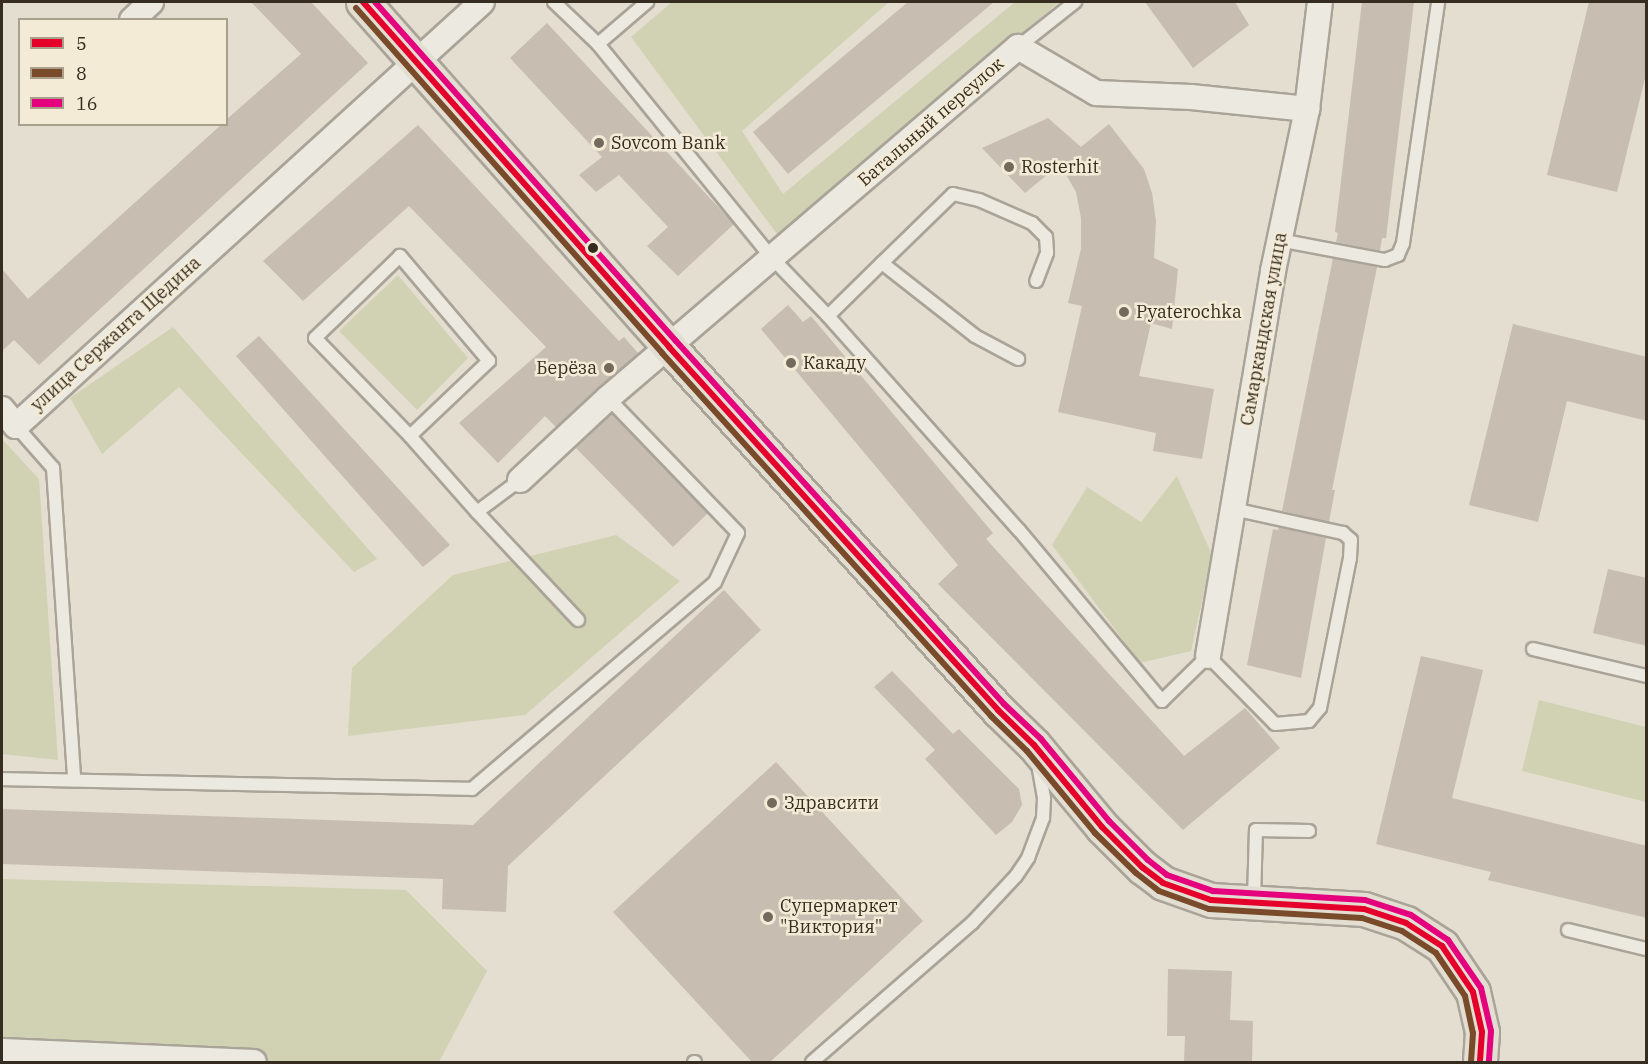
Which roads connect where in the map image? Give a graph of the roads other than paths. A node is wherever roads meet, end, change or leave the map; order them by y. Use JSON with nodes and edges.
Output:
{"nodes":[{"id":1,"x":151,"y":2,"type":"edge"},
{"id":2,"x":363,"y":2,"type":"edge"},
{"id":3,"x":482,"y":2,"type":"edge"},
{"id":4,"x":554,"y":2,"type":"edge"},
{"id":5,"x":647,"y":2,"type":"edge"},
{"id":6,"x":1075,"y":2,"type":"edge"},
{"id":7,"x":1320,"y":2,"type":"edge"},
{"id":8,"x":1438,"y":2,"type":"edge"},
{"id":9,"x":134,"y":18,"type":"edge"},
{"id":10,"x":598,"y":44,"type":"junction"},
{"id":11,"x":1018,"y":47,"type":"junction"},
{"id":12,"x":416,"y":59,"type":"junction"},
{"id":13,"x":1307,"y":109,"type":"junction"},
{"id":14,"x":1279,"y":240,"type":"junction"},
{"id":15,"x":773,"y":259,"type":"junction"},
{"id":16,"x":882,"y":263,"type":"junction"},
{"id":17,"x":1036,"y":281,"type":"dead end"},
{"id":18,"x":828,"y":316,"type":"junction"},
{"id":19,"x":669,"y":346,"type":"junction"},
{"id":20,"x":1018,"y":359,"type":"dead end"},
{"id":21,"x":608,"y":398,"type":"junction"},
{"id":22,"x":9,"y":417,"type":"edge"},
{"id":23,"x":410,"y":436,"type":"junction"},
{"id":24,"x":520,"y":480,"type":"joint"},
{"id":25,"x":1233,"y":508,"type":"junction"},
{"id":26,"x":477,"y":512,"type":"junction"},
{"id":27,"x":578,"y":621,"type":"dead end"},
{"id":28,"x":1533,"y":649,"type":"dead end"},
{"id":29,"x":1208,"y":656,"type":"junction"},
{"id":30,"x":1647,"y":676,"type":"edge"},
{"id":31,"x":1034,"y":746,"type":"junction"},
{"id":32,"x":2,"y":779,"type":"edge"},
{"id":33,"x":74,"y":780,"type":"junction"},
{"id":34,"x":1309,"y":831,"type":"dead end"},
{"id":35,"x":1254,"y":901,"type":"junction"},
{"id":36,"x":1568,"y":930,"type":"dead end"},
{"id":37,"x":1647,"y":949,"type":"edge"},
{"id":38,"x":2,"y":1051,"type":"edge"},
{"id":39,"x":254,"y":1062,"type":"edge"},
{"id":40,"x":812,"y":1062,"type":"edge"},
{"id":41,"x":1480,"y":1062,"type":"edge"}],
"edges":[{"from":1,"to":9,"type":"street"},
{"from":2,"to":12,"type":"main road"},
{"from":3,"to":12,"type":"street","name":"улица Сержанта Щедина"},
{"from":4,"to":10,"type":"lane"},
{"from":5,"to":10,"type":"lane"},
{"from":6,"to":11,"type":"lane"},
{"from":7,"to":13,"type":"street","name":"Самаркандская улица"},
{"from":8,"to":14,"type":"lane"},
{"from":10,"to":15,"type":"lane"},
{"from":11,"to":13,"type":"street","name":"Батальный переулок"},
{"from":11,"to":15,"type":"street","name":"Батальный переулок"},
{"from":12,"to":19,"type":"main road"},
{"from":12,"to":22,"type":"street","name":"улица Сержанта Щедина"},
{"from":13,"to":14,"type":"street","name":"Самаркандская улица"},
{"from":14,"to":25,"type":"street","name":"Самаркандская улица"},
{"from":15,"to":18,"type":"lane"},
{"from":15,"to":19,"type":"street","name":"Батальный переулок"},
{"from":16,"to":17,"type":"lane"},
{"from":16,"to":18,"type":"lane"},
{"from":16,"to":20,"type":"lane"},
{"from":18,"to":29,"type":"lane"},
{"from":19,"to":21,"type":"street","name":"Батальный переулок"},
{"from":19,"to":31,"type":"main road"},
{"from":21,"to":24,"type":"street","name":"Батальный переулок"},
{"from":21,"to":33,"type":"lane"},
{"from":22,"to":33,"type":"lane"},
{"from":23,"to":23,"type":"lane"},
{"from":23,"to":26,"type":"lane"},
{"from":24,"to":26,"type":"lane"},
{"from":25,"to":29,"type":"street","name":"Самаркандская улица"},
{"from":25,"to":29,"type":"lane"},
{"from":26,"to":27,"type":"lane"},
{"from":28,"to":30,"type":"lane"},
{"from":31,"to":35,"type":"main road"},
{"from":31,"to":40,"type":"lane"},
{"from":32,"to":33,"type":"lane"},
{"from":34,"to":35,"type":"lane"},
{"from":35,"to":41,"type":"main road"},
{"from":36,"to":37,"type":"lane"},
{"from":38,"to":39,"type":"street"}]}
